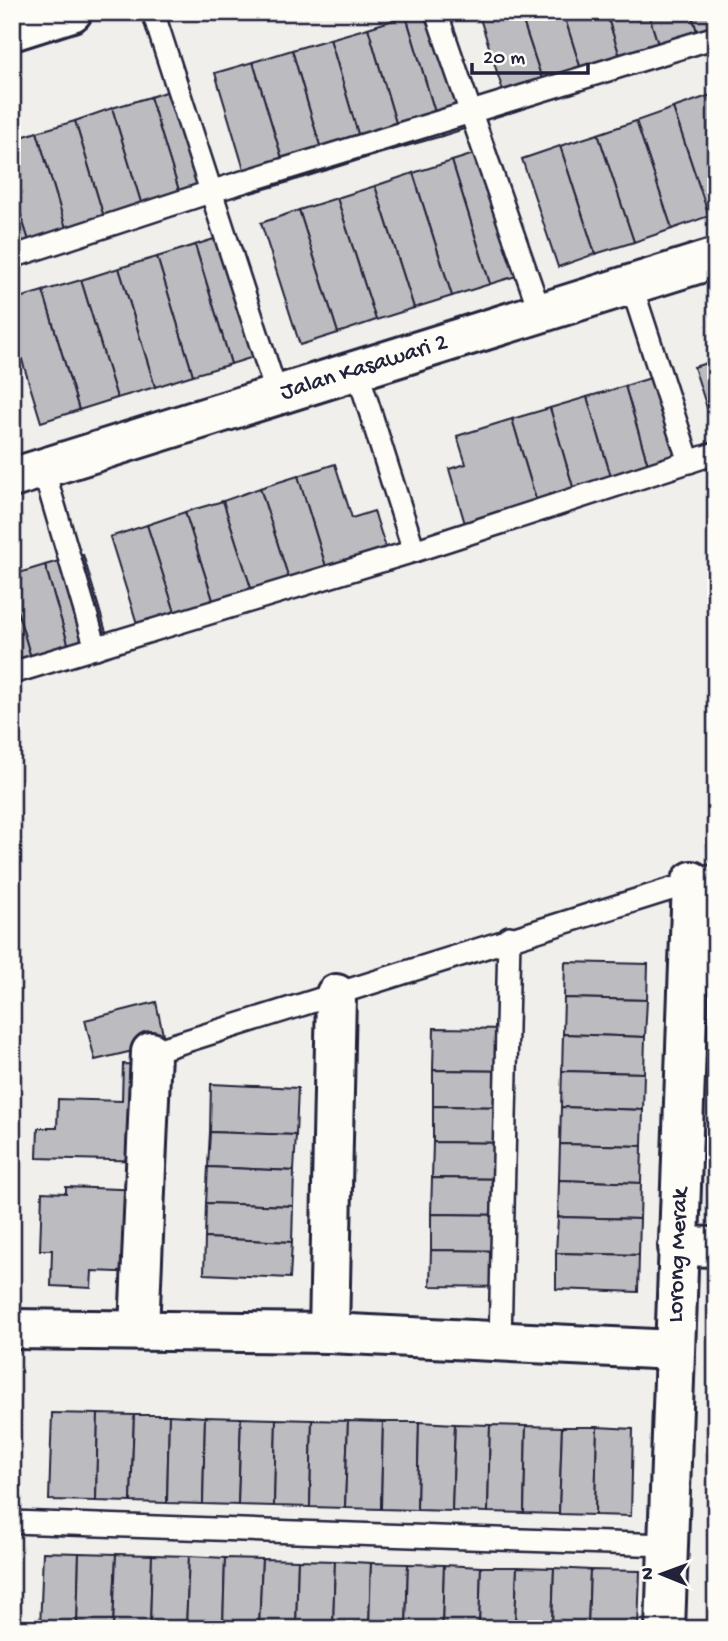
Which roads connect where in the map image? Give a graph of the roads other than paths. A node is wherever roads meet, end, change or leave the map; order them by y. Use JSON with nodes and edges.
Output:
{"nodes":[{"id":1,"x":72,"y":12,"type":"edge"},
{"id":2,"x":153,"y":12,"type":"edge"},
{"id":3,"x":436,"y":12,"type":"edge"},
{"id":4,"x":12,"y":31,"type":"edge"},
{"id":5,"x":716,"y":37,"type":"edge"},
{"id":6,"x":471,"y":113,"type":"junction"},
{"id":7,"x":213,"y":191,"type":"junction"},
{"id":8,"x":12,"y":257,"type":"edge"},
{"id":9,"x":716,"y":258,"type":"edge"},
{"id":10,"x":631,"y":284,"type":"junction"},
{"id":11,"x":540,"y":312,"type":"junction"},
{"id":12,"x":357,"y":370,"type":"junction"},
{"id":13,"x":277,"y":395,"type":"junction"},
{"id":14,"x":716,"y":453,"type":"edge"},
{"id":15,"x":689,"y":462,"type":"junction"},
{"id":16,"x":21,"y":470,"type":"edge"},
{"id":17,"x":414,"y":551,"type":"junction"},
{"id":18,"x":96,"y":648,"type":"junction"},
{"id":19,"x":12,"y":673,"type":"edge"},
{"id":20,"x":704,"y":878,"type":"edge"},
{"id":21,"x":509,"y":937,"type":"junction"},
{"id":22,"x":336,"y":994,"type":"junction"},
{"id":23,"x":151,"y":1052,"type":"joint"},
{"id":24,"x":678,"y":1246,"type":"junction"},
{"id":25,"x":716,"y":1247,"type":"edge"},
{"id":26,"x":12,"y":1329,"type":"edge"},
{"id":27,"x":139,"y":1329,"type":"junction"},
{"id":28,"x":329,"y":1333,"type":"junction"},
{"id":29,"x":500,"y":1343,"type":"junction"},
{"id":30,"x":674,"y":1350,"type":"junction"},
{"id":31,"x":12,"y":1522,"type":"edge"},
{"id":32,"x":667,"y":1545,"type":"junction"},
{"id":33,"x":665,"y":1629,"type":"edge"}],
"edges":[{"from":1,"to":4,"type":"street"},
{"from":2,"to":7,"type":"lane"},
{"from":3,"to":6,"type":"lane"},
{"from":5,"to":6,"type":"lane"},
{"from":6,"to":7,"type":"lane"},
{"from":6,"to":11,"type":"lane"},
{"from":7,"to":8,"type":"lane"},
{"from":7,"to":13,"type":"lane"},
{"from":9,"to":10,"type":"street","name":"Jalan Kasawari 2"},
{"from":10,"to":11,"type":"street","name":"Jalan Kasawari 2"},
{"from":10,"to":15,"type":"lane"},
{"from":11,"to":12,"type":"street","name":"Jalan Kasawari 2"},
{"from":12,"to":13,"type":"street","name":"Jalan Kasawari 2"},
{"from":12,"to":17,"type":"lane"},
{"from":13,"to":16,"type":"street","name":"Jalan Kasawari 2"},
{"from":14,"to":15,"type":"lane"},
{"from":15,"to":17,"type":"lane"},
{"from":16,"to":18,"type":"lane"},
{"from":17,"to":18,"type":"lane"},
{"from":18,"to":19,"type":"lane"},
{"from":20,"to":21,"type":"lane"},
{"from":20,"to":24,"type":"street","name":"Lorong Merak"},
{"from":21,"to":22,"type":"lane"},
{"from":21,"to":29,"type":"lane"},
{"from":22,"to":23,"type":"lane"},
{"from":22,"to":28,"type":"street"},
{"from":23,"to":27,"type":"street"},
{"from":24,"to":25,"type":"street"},
{"from":24,"to":30,"type":"street","name":"Lorong Merak"},
{"from":26,"to":27,"type":"street"},
{"from":27,"to":28,"type":"street"},
{"from":28,"to":29,"type":"street"},
{"from":29,"to":30,"type":"street"},
{"from":30,"to":32,"type":"street","name":"Lorong Merak"},
{"from":31,"to":32,"type":"lane"},
{"from":32,"to":33,"type":"street","name":"Lorong Merak"}]}
